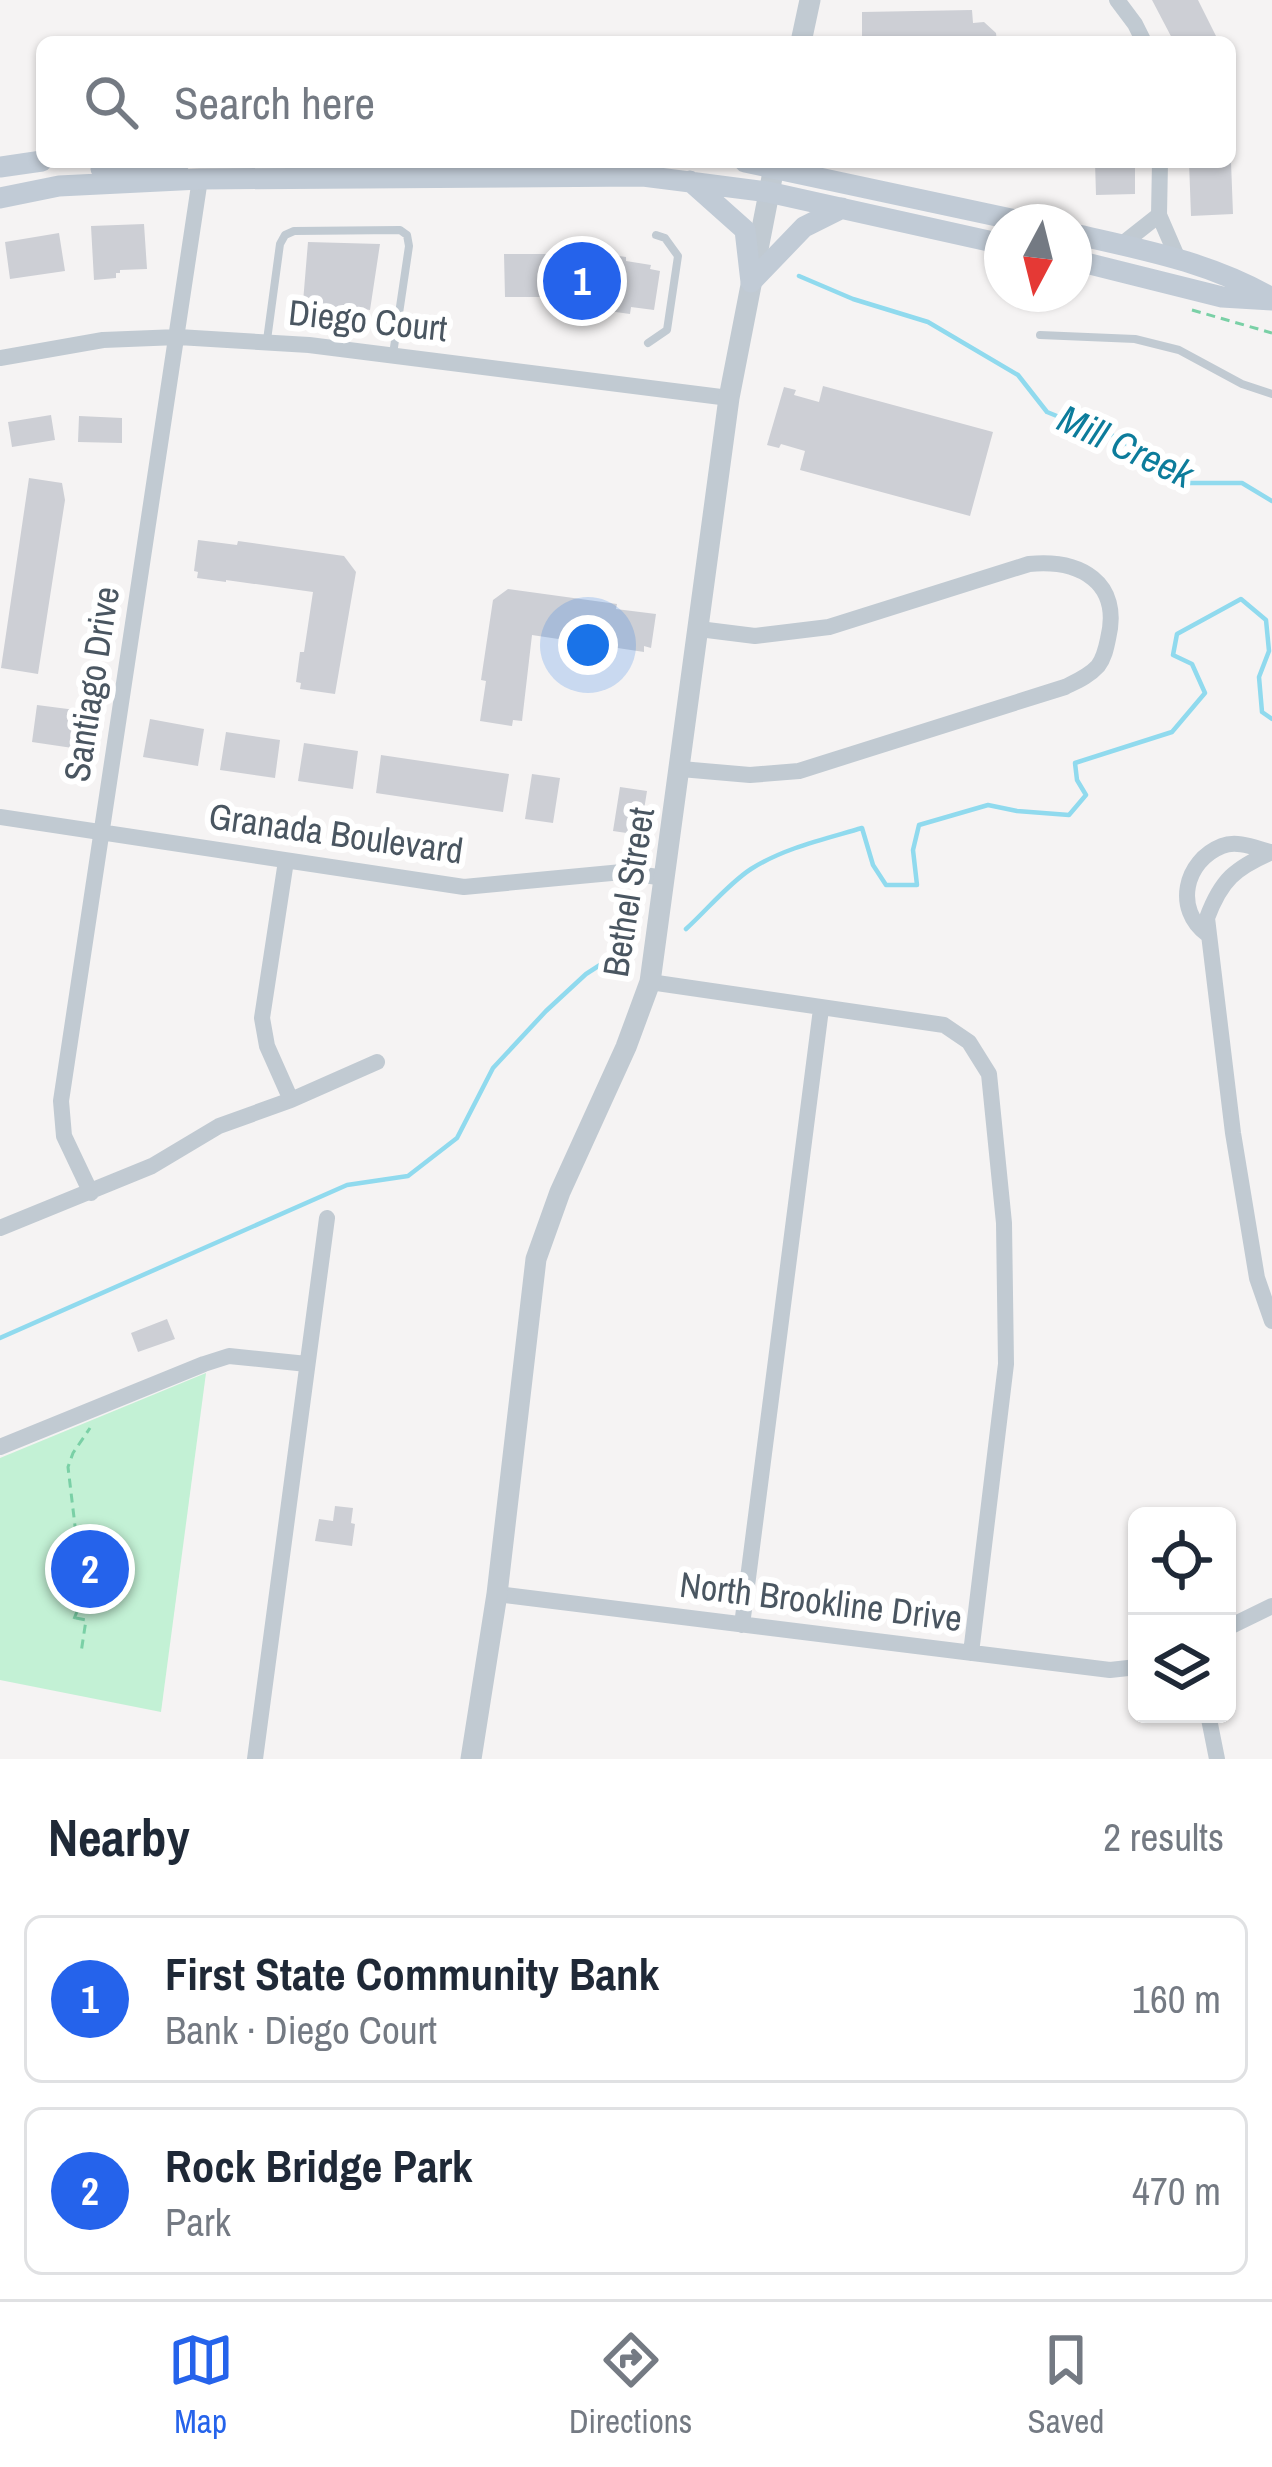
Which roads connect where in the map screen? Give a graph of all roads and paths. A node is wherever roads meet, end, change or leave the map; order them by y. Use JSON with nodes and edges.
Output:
{"nodes":[{"id":1,"x":810,"y":0,"type":"edge"},
{"id":2,"x":1117,"y":0,"type":"edge"},
{"id":3,"x":802,"y":36,"type":"edge"},
{"id":4,"x":1141,"y":36,"type":"edge"},
{"id":5,"x":36,"y":162,"type":"edge"},
{"id":6,"x":0,"y":167,"type":"edge"},
{"id":7,"x":126,"y":168,"type":"edge"},
{"id":8,"x":211,"y":168,"type":"edge"},
{"id":9,"x":774,"y":168,"type":"edge"},
{"id":10,"x":788,"y":168,"type":"edge"},
{"id":11,"x":842,"y":168,"type":"edge"},
{"id":12,"x":1160,"y":168,"type":"edge"},
{"id":13,"x":200,"y":179,"type":"junction"},
{"id":14,"x":690,"y":181,"type":"junction"},
{"id":15,"x":58,"y":186,"type":"junction"},
{"id":16,"x":769,"y":192,"type":"junction"},
{"id":17,"x":0,"y":198,"type":"edge"},
{"id":18,"x":953,"y":205,"type":"junction"},
{"id":19,"x":842,"y":208,"type":"junction"},
{"id":20,"x":984,"y":212,"type":"edge"},
{"id":21,"x":1160,"y":215,"type":"junction"},
{"id":22,"x":656,"y":235,"type":"dead end"},
{"id":23,"x":1092,"y":238,"type":"edge"},
{"id":24,"x":984,"y":240,"type":"edge"},
{"id":25,"x":1121,"y":245,"type":"junction"},
{"id":26,"x":1178,"y":259,"type":"junction"},
{"id":27,"x":1092,"y":264,"type":"edge"},
{"id":28,"x":751,"y":282,"type":"junction"},
{"id":29,"x":1272,"y":299,"type":"edge"},
{"id":30,"x":1192,"y":310,"type":"dead end"},
{"id":31,"x":1272,"y":333,"type":"edge"},
{"id":32,"x":1040,"y":335,"type":"dead end"},
{"id":33,"x":178,"y":337,"type":"junction"},
{"id":34,"x":267,"y":342,"type":"junction"},
{"id":35,"x":648,"y":343,"type":"dead end"},
{"id":36,"x":393,"y":355,"type":"junction"},
{"id":37,"x":0,"y":358,"type":"edge"},
{"id":38,"x":1272,"y":394,"type":"edge"},
{"id":39,"x":729,"y":398,"type":"junction"},
{"id":40,"x":699,"y":629,"type":"junction"},
{"id":41,"x":680,"y":769,"type":"junction"},
{"id":42,"x":0,"y":817,"type":"edge"},
{"id":43,"x":101,"y":833,"type":"junction"},
{"id":44,"x":1272,"y":852,"type":"edge"},
{"id":45,"x":286,"y":861,"type":"junction"},
{"id":46,"x":664,"y":878,"type":"junction"},
{"id":47,"x":1207,"y":934,"type":"junction"},
{"id":48,"x":650,"y":982,"type":"junction"},
{"id":49,"x":821,"y":1009,"type":"junction"},
{"id":50,"x":377,"y":1062,"type":"dead end"},
{"id":51,"x":291,"y":1100,"type":"junction"},
{"id":52,"x":91,"y":1193,"type":"junction"},
{"id":53,"x":327,"y":1218,"type":"dead end"},
{"id":54,"x":0,"y":1228,"type":"edge"},
{"id":55,"x":1272,"y":1321,"type":"edge"},
{"id":56,"x":307,"y":1364,"type":"junction"},
{"id":57,"x":95,"y":1408,"type":"junction"},
{"id":58,"x":0,"y":1448,"type":"edge"},
{"id":59,"x":86,"y":1580,"type":"junction"},
{"id":60,"x":98,"y":1582,"type":"dead end"},
{"id":61,"x":497,"y":1594,"type":"junction"},
{"id":62,"x":1272,"y":1606,"type":"edge"},
{"id":63,"x":1236,"y":1624,"type":"edge"},
{"id":64,"x":742,"y":1625,"type":"junction"},
{"id":65,"x":81,"y":1653,"type":"dead end"},
{"id":66,"x":971,"y":1653,"type":"junction"},
{"id":67,"x":1128,"y":1667,"type":"edge"},
{"id":68,"x":1210,"y":1723,"type":"edge"},
{"id":69,"x":255,"y":1759,"type":"edge"},
{"id":70,"x":471,"y":1759,"type":"edge"},
{"id":71,"x":1217,"y":1759,"type":"edge"}],
"edges":[{"from":1,"to":3,"type":"street"},
{"from":2,"to":4,"type":"street"},
{"from":5,"to":6,"type":"main road"},
{"from":7,"to":15,"type":"main road"},
{"from":8,"to":13,"type":"main road"},
{"from":9,"to":16,"type":"street","name":"Bethel Street"},
{"from":10,"to":18,"type":"main road"},
{"from":11,"to":18,"type":"main road"},
{"from":12,"to":21,"type":"street"},
{"from":13,"to":14,"type":"main road"},
{"from":13,"to":15,"type":"main road"},
{"from":13,"to":33,"type":"street","name":"Santiago Drive"},
{"from":14,"to":16,"type":"main road"},
{"from":14,"to":28,"type":"main road"},
{"from":15,"to":17,"type":"main road"},
{"from":16,"to":19,"type":"main road"},
{"from":16,"to":28,"type":"street","name":"Bethel Street"},
{"from":18,"to":20,"type":"main road"},
{"from":19,"to":24,"type":"main road"},
{"from":19,"to":28,"type":"main road"},
{"from":21,"to":25,"type":"street"},
{"from":21,"to":26,"type":"street"},
{"from":22,"to":35,"type":"lane"},
{"from":23,"to":25,"type":"main road"},
{"from":25,"to":26,"type":"main road"},
{"from":26,"to":29,"type":"main road"},
{"from":27,"to":29,"type":"main road"},
{"from":28,"to":39,"type":"street","name":"Bethel Street"},
{"from":30,"to":31,"type":"path"},
{"from":32,"to":38,"type":"lane"},
{"from":33,"to":34,"type":"street","name":"Diego Court"},
{"from":33,"to":37,"type":"street","name":"Diego Court"},
{"from":33,"to":43,"type":"street","name":"Santiago Drive"},
{"from":34,"to":36,"type":"street","name":"Diego Court"},
{"from":34,"to":36,"type":"lane"},
{"from":36,"to":39,"type":"street","name":"Diego Court"},
{"from":39,"to":40,"type":"street","name":"Bethel Street"},
{"from":40,"to":41,"type":"street","name":"Bethel Street"},
{"from":40,"to":41,"type":"street"},
{"from":41,"to":46,"type":"street","name":"Bethel Street"},
{"from":42,"to":43,"type":"street","name":"Granada Boulevard"},
{"from":43,"to":45,"type":"street","name":"Granada Boulevard"},
{"from":43,"to":52,"type":"street","name":"Santiago Drive"},
{"from":44,"to":47,"type":"street"},
{"from":44,"to":47,"type":"street"},
{"from":45,"to":46,"type":"street","name":"Granada Boulevard"},
{"from":45,"to":51,"type":"street"},
{"from":46,"to":48,"type":"street","name":"Bethel Street"},
{"from":47,"to":55,"type":"street"},
{"from":48,"to":49,"type":"street"},
{"from":48,"to":61,"type":"street","name":"Bethel Street"},
{"from":49,"to":64,"type":"street"},
{"from":49,"to":66,"type":"street"},
{"from":50,"to":51,"type":"street"},
{"from":51,"to":52,"type":"street"},
{"from":52,"to":54,"type":"street"},
{"from":53,"to":56,"type":"street"},
{"from":56,"to":57,"type":"street"},
{"from":56,"to":69,"type":"street"},
{"from":57,"to":58,"type":"street"},
{"from":57,"to":59,"type":"path"},
{"from":59,"to":60,"type":"path"},
{"from":59,"to":65,"type":"path"},
{"from":61,"to":64,"type":"street","name":"North Brookline Drive"},
{"from":61,"to":70,"type":"street","name":"Bethel Street"},
{"from":62,"to":63,"type":"street"},
{"from":64,"to":66,"type":"street","name":"North Brookline Drive"},
{"from":66,"to":67,"type":"street","name":"North Brookline Drive"},
{"from":68,"to":71,"type":"street"}]}
